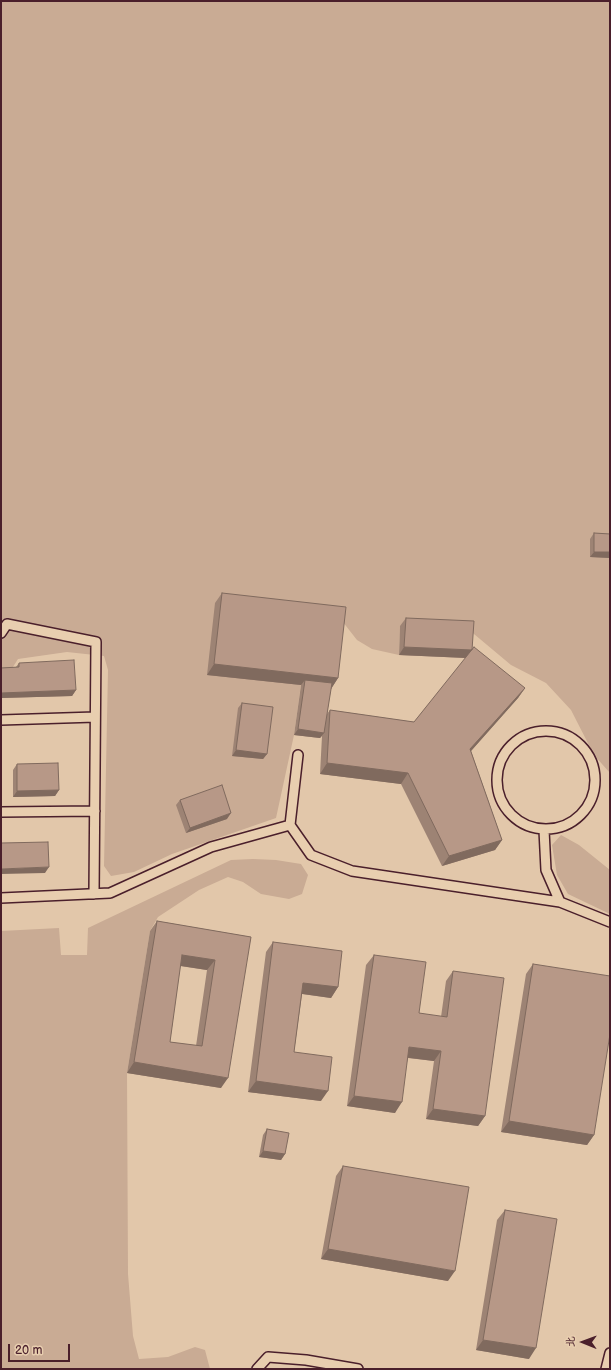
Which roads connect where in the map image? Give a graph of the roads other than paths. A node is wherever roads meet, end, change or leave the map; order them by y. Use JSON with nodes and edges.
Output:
{"nodes":[{"id":1,"x":1,"y":633,"type":"edge"},
{"id":2,"x":95,"y":717,"type":"junction"},
{"id":3,"x":1,"y":720,"type":"edge"},
{"id":4,"x":298,"y":755,"type":"dead end"},
{"id":5,"x":95,"y":811,"type":"junction"},
{"id":6,"x":1,"y":812,"type":"edge"},
{"id":7,"x":290,"y":825,"type":"junction"},
{"id":8,"x":544,"y":830,"type":"junction"},
{"id":9,"x":94,"y":894,"type":"junction"},
{"id":10,"x":1,"y":898,"type":"edge"},
{"id":11,"x":560,"y":902,"type":"junction"},
{"id":12,"x":610,"y":922,"type":"edge"},
{"id":13,"x":610,"y":1353,"type":"edge"},
{"id":14,"x":257,"y":1369,"type":"edge"},
{"id":15,"x":358,"y":1369,"type":"edge"},
{"id":16,"x":606,"y":1369,"type":"edge"}],
"edges":[{"from":1,"to":2,"type":"lane"},
{"from":2,"to":3,"type":"lane"},
{"from":2,"to":5,"type":"lane"},
{"from":4,"to":7,"type":"lane"},
{"from":5,"to":6,"type":"lane"},
{"from":5,"to":9,"type":"lane"},
{"from":7,"to":9,"type":"lane"},
{"from":7,"to":11,"type":"lane"},
{"from":8,"to":8,"type":"lane"},
{"from":8,"to":11,"type":"lane"},
{"from":9,"to":10,"type":"lane"},
{"from":11,"to":12,"type":"lane"},
{"from":13,"to":16,"type":"lane"},
{"from":14,"to":15,"type":"lane"}]}
